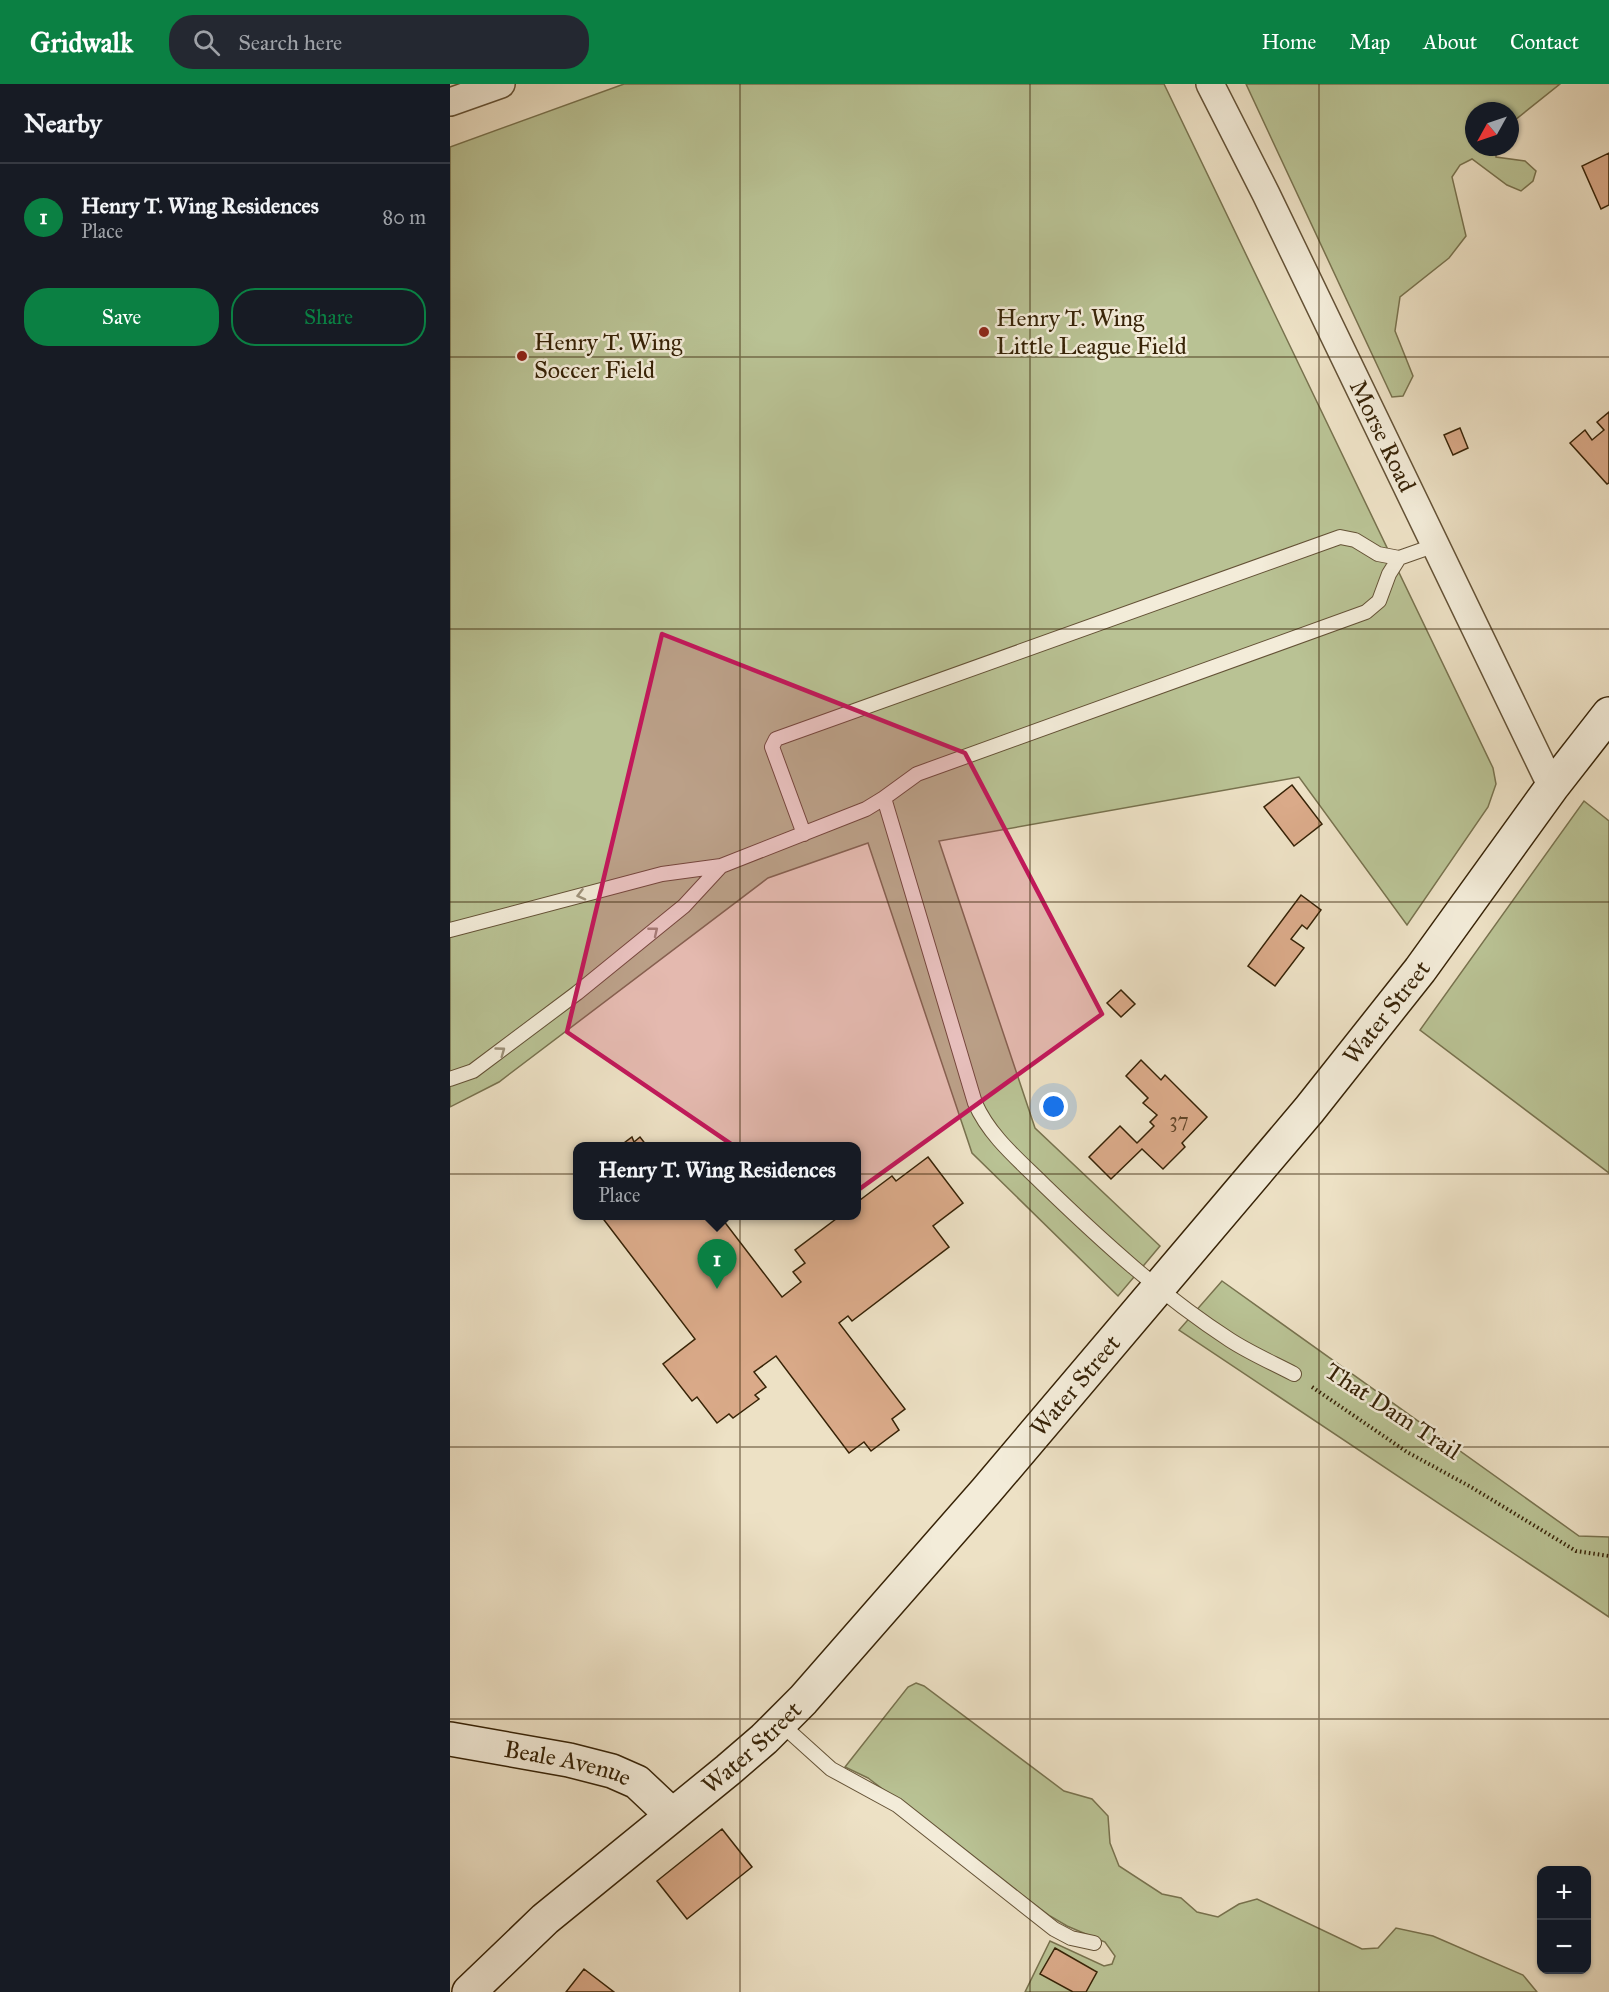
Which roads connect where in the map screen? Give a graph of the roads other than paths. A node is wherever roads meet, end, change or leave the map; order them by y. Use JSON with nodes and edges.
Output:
{"nodes":[{"id":1,"x":501,"y":84,"type":"edge"},
{"id":2,"x":1210,"y":84,"type":"edge"},
{"id":3,"x":450,"y":102,"type":"edge"},
{"id":4,"x":1436,"y":545,"type":"junction"},
{"id":5,"x":1399,"y":558,"type":"junction"},
{"id":6,"x":1609,"y":714,"type":"edge"},
{"id":7,"x":1552,"y":787,"type":"junction"},
{"id":8,"x":884,"y":798,"type":"junction"},
{"id":9,"x":804,"y":834,"type":"junction"},
{"id":10,"x":721,"y":866,"type":"junction"},
{"id":11,"x":450,"y":930,"type":"edge"},
{"id":12,"x":450,"y":1079,"type":"edge"},
{"id":13,"x":1159,"y":1290,"type":"junction"},
{"id":14,"x":1294,"y":1374,"type":"road end"},
{"id":15,"x":780,"y":1723,"type":"junction"},
{"id":16,"x":450,"y":1739,"type":"edge"},
{"id":17,"x":672,"y":1815,"type":"junction"},
{"id":18,"x":1094,"y":1943,"type":"dead end"},
{"id":19,"x":469,"y":1992,"type":"edge"}],
"edges":[{"from":1,"to":3,"type":"street"},
{"from":2,"to":4,"type":"street","name":"Morse Road"},
{"from":4,"to":5,"type":"lane"},
{"from":4,"to":7,"type":"street","name":"Morse Road"},
{"from":5,"to":8,"type":"lane"},
{"from":5,"to":9,"type":"lane"},
{"from":6,"to":7,"type":"main road","name":"Water Street"},
{"from":7,"to":13,"type":"main road","name":"Water Street"},
{"from":8,"to":9,"type":"lane"},
{"from":8,"to":13,"type":"lane","name":"That Dam Trail"},
{"from":9,"to":10,"type":"lane"},
{"from":10,"to":11,"type":"lane","one_way":true},
{"from":12,"to":10,"type":"lane","one_way":true},
{"from":13,"to":14,"type":"lane","name":"That Dam Trail"},
{"from":13,"to":15,"type":"main road","name":"Water Street"},
{"from":15,"to":17,"type":"main road","name":"Water Street"},
{"from":15,"to":18,"type":"lane"},
{"from":16,"to":17,"type":"main road","name":"Beale Avenue"},
{"from":17,"to":19,"type":"main road","name":"Water Street"}]}
